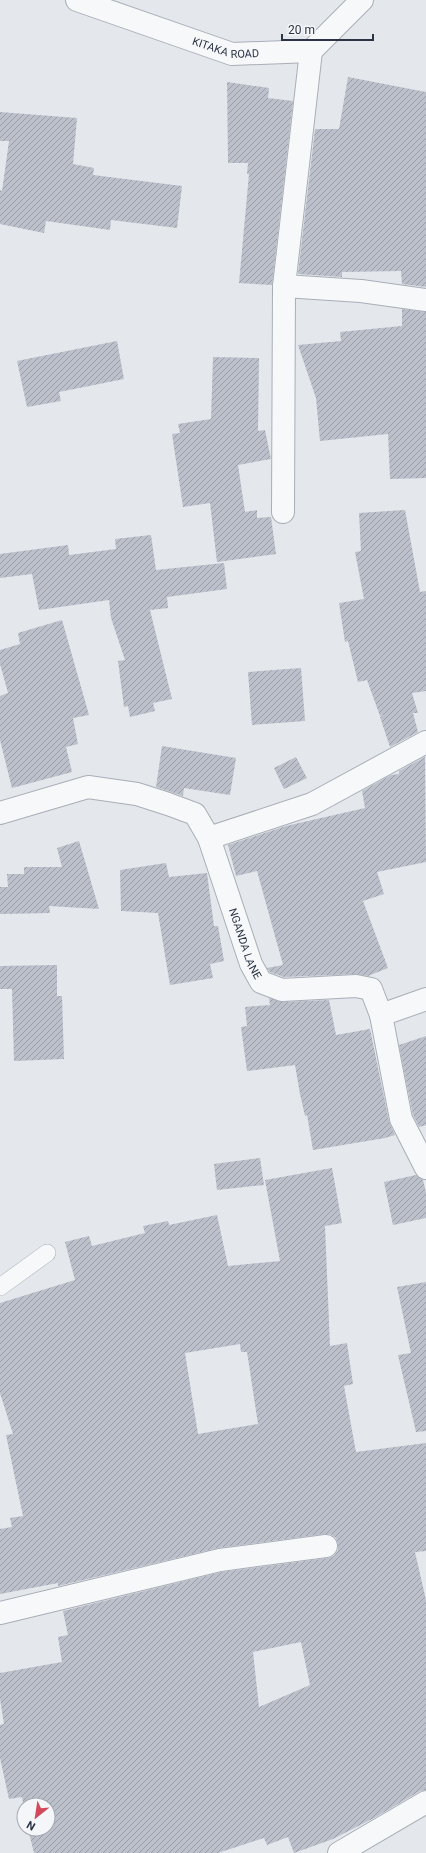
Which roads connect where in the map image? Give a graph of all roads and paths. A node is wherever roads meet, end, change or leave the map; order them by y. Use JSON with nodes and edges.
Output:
{"nodes":[{"id":1,"x":77,"y":0,"type":"edge"},
{"id":2,"x":362,"y":0,"type":"edge"},
{"id":3,"x":311,"y":51,"type":"junction"},
{"id":4,"x":284,"y":286,"type":"junction"},
{"id":5,"x":426,"y":300,"type":"edge"},
{"id":6,"x":283,"y":512,"type":"dead end"},
{"id":7,"x":426,"y":742,"type":"edge"},
{"id":8,"x":0,"y":813,"type":"edge"},
{"id":9,"x":209,"y":838,"type":"junction"},
{"id":10,"x":426,"y":999,"type":"edge"},
{"id":11,"x":381,"y":1015,"type":"junction"},
{"id":12,"x":426,"y":1168,"type":"edge"},
{"id":13,"x":47,"y":1253,"type":"dead end"},
{"id":14,"x":0,"y":1287,"type":"edge"},
{"id":15,"x":326,"y":1546,"type":"dead end"},
{"id":16,"x":0,"y":1613,"type":"edge"},
{"id":17,"x":426,"y":1802,"type":"edge"},
{"id":18,"x":339,"y":1853,"type":"edge"}],
"edges":[{"from":1,"to":3,"type":"street","name":"KITAKA ROAD"},
{"from":2,"to":3,"type":"street"},
{"from":3,"to":4,"type":"street"},
{"from":4,"to":5,"type":"street"},
{"from":4,"to":6,"type":"street"},
{"from":7,"to":9,"type":"street"},
{"from":8,"to":9,"type":"street","name":"NGANDA LANE"},
{"from":9,"to":11,"type":"street","name":"NGANDA LANE"},
{"from":10,"to":11,"type":"street"},
{"from":11,"to":12,"type":"street","name":"NGANDA LANE"},
{"from":13,"to":14,"type":"lane"},
{"from":15,"to":16,"type":"street"},
{"from":17,"to":18,"type":"street"}]}
